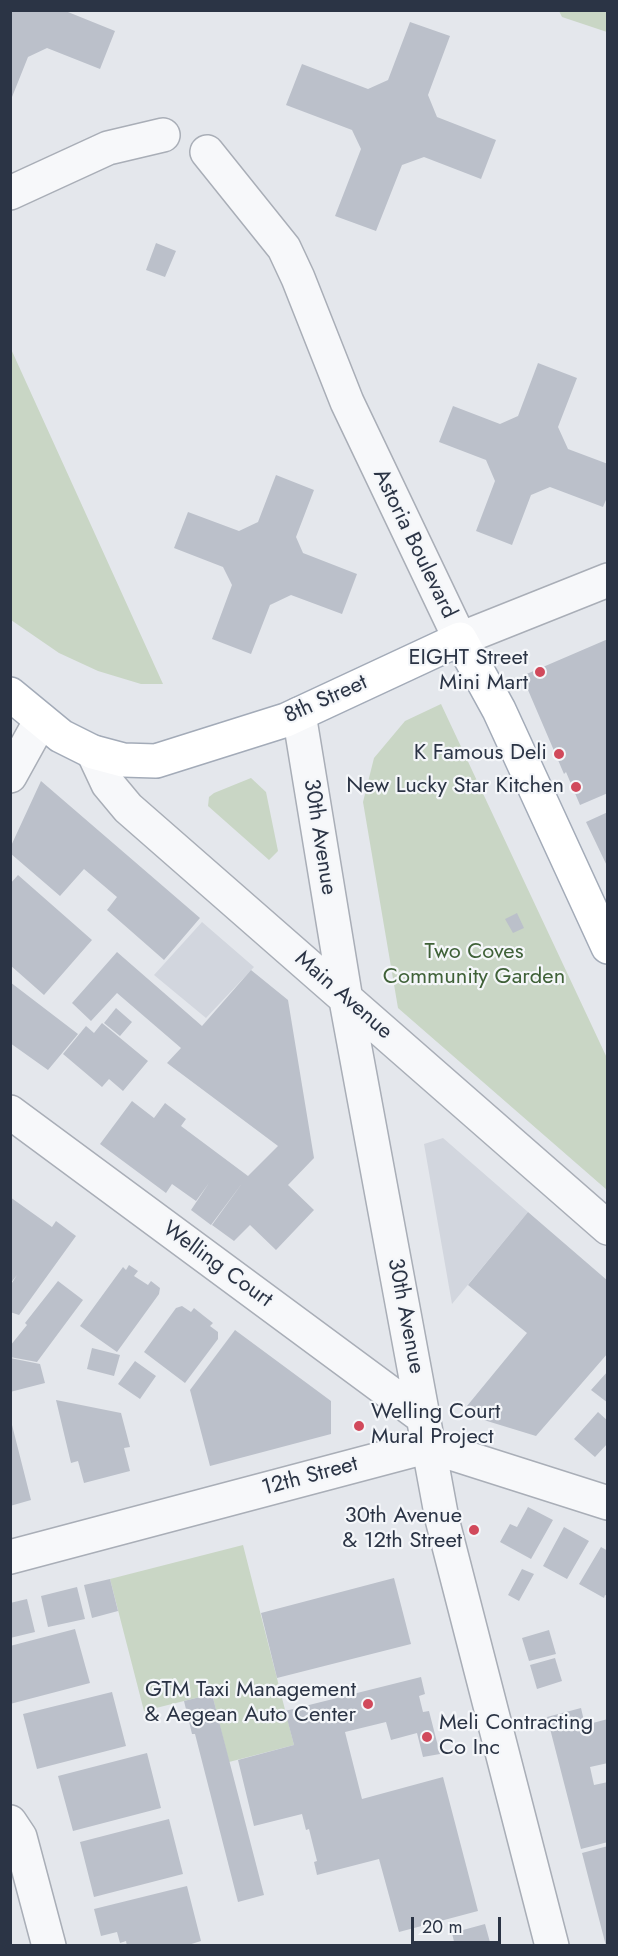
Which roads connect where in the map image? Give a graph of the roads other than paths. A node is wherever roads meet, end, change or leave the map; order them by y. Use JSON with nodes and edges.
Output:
{"nodes":[{"id":1,"x":163,"y":135,"type":"dead end"},
{"id":2,"x":207,"y":152,"type":"dead end"},
{"id":3,"x":10,"y":193,"type":"edge"},
{"id":4,"x":608,"y":580,"type":"edge"},
{"id":5,"x":460,"y":639,"type":"junction"},
{"id":6,"x":10,"y":694,"type":"edge"},
{"id":7,"x":299,"y":714,"type":"junction"},
{"id":8,"x":41,"y":720,"type":"junction"},
{"id":9,"x":93,"y":752,"type":"junction"},
{"id":10,"x":10,"y":776,"type":"edge"},
{"id":11,"x":608,"y":947,"type":"edge"},
{"id":12,"x":346,"y":1000,"type":"junction"},
{"id":13,"x":10,"y":1112,"type":"edge"},
{"id":14,"x":608,"y":1228,"type":"edge"},
{"id":15,"x":427,"y":1432,"type":"junction"},
{"id":16,"x":608,"y":1503,"type":"edge"},
{"id":17,"x":10,"y":1557,"type":"edge"},
{"id":18,"x":10,"y":1822,"type":"edge"},
{"id":19,"x":49,"y":1946,"type":"edge"},
{"id":20,"x":552,"y":1946,"type":"edge"}],
"edges":[{"from":1,"to":3,"type":"street"},
{"from":2,"to":5,"type":"street","name":"Astoria Boulevard"},
{"from":4,"to":5,"type":"street","name":"8th Street"},
{"from":5,"to":7,"type":"main road","name":"8th Street"},
{"from":5,"to":11,"type":"main road","name":"Astoria Boulevard"},
{"from":6,"to":8,"type":"main road","name":"8th Street"},
{"from":7,"to":9,"type":"main road","name":"8th Street"},
{"from":7,"to":12,"type":"street","name":"30th Avenue"},
{"from":8,"to":9,"type":"main road","name":"8th Street"},
{"from":8,"to":10,"type":"street"},
{"from":9,"to":12,"type":"street","name":"Main Avenue"},
{"from":12,"to":14,"type":"street","name":"Main Avenue"},
{"from":12,"to":15,"type":"street","name":"30th Avenue"},
{"from":13,"to":15,"type":"street","name":"Welling Court"},
{"from":15,"to":16,"type":"street"},
{"from":15,"to":17,"type":"street","name":"12th Street"},
{"from":15,"to":20,"type":"street","name":"30th Avenue"},
{"from":18,"to":19,"type":"street"}]}
